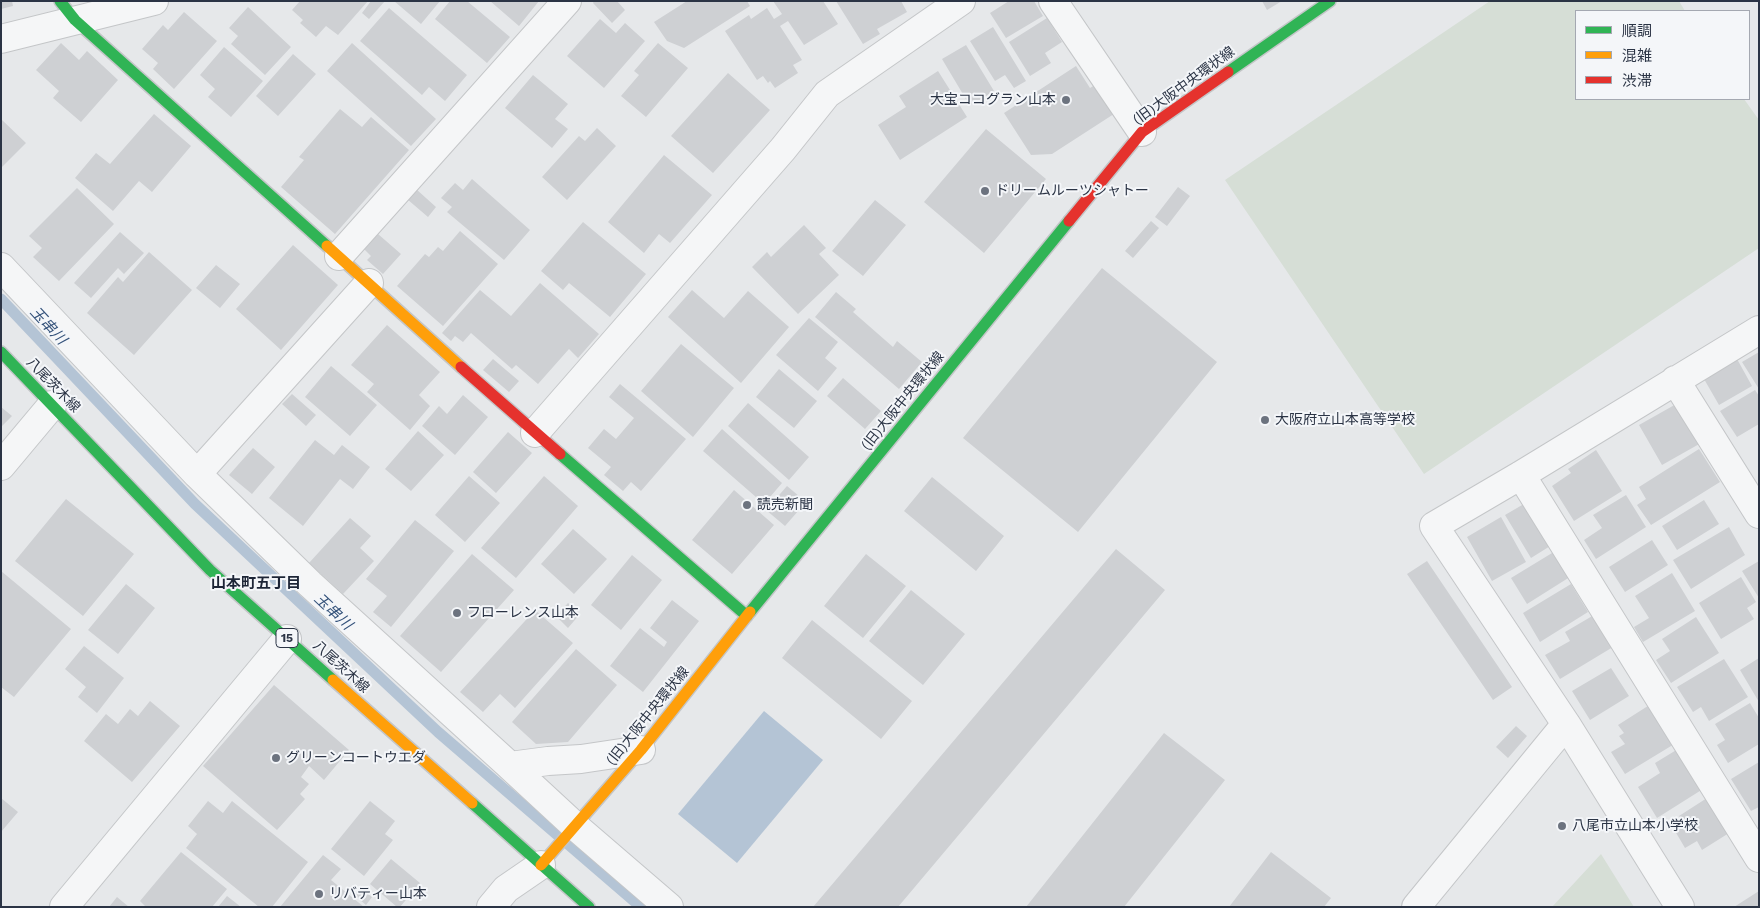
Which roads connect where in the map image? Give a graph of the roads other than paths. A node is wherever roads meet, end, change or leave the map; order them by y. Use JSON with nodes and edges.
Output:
{"nodes":[{"id":1,"x":154,"y":1,"type":"edge"},
{"id":2,"x":567,"y":1,"type":"edge"},
{"id":3,"x":961,"y":1,"type":"edge"},
{"id":4,"x":1053,"y":1,"type":"edge"},
{"id":5,"x":1330,"y":1,"type":"edge"},
{"id":6,"x":67,"y":11,"type":"edge"},
{"id":7,"x":1,"y":39,"type":"edge"},
{"id":8,"x":1142,"y":132,"type":"junction"},
{"id":9,"x":339,"y":256,"type":"junction"},
{"id":10,"x":1,"y":266,"type":"edge"},
{"id":11,"x":369,"y":283,"type":"junction"},
{"id":12,"x":1759,"y":330,"type":"edge"},
{"id":13,"x":1,"y":352,"type":"edge"},
{"id":14,"x":1675,"y":380,"type":"junction"},
{"id":15,"x":52,"y":405,"type":"junction"},
{"id":16,"x":535,"y":433,"type":"junction"},
{"id":17,"x":1,"y":466,"type":"edge"},
{"id":18,"x":196,"y":474,"type":"junction"},
{"id":19,"x":1521,"y":475,"type":"junction"},
{"id":20,"x":1759,"y":514,"type":"edge"},
{"id":21,"x":747,"y":616,"type":"junction"},
{"id":22,"x":288,"y":639,"type":"junction"},
{"id":23,"x":1566,"y":724,"type":"junction"},
{"id":24,"x":641,"y":750,"type":"junction"},
{"id":25,"x":510,"y":766,"type":"junction"},
{"id":26,"x":576,"y":827,"type":"junction"},
{"id":27,"x":1759,"y":858,"type":"edge"},
{"id":28,"x":541,"y":865,"type":"junction"},
{"id":29,"x":64,"y":907,"type":"edge"},
{"id":30,"x":491,"y":907,"type":"edge"},
{"id":31,"x":589,"y":907,"type":"edge"},
{"id":32,"x":669,"y":907,"type":"edge"},
{"id":33,"x":1416,"y":907,"type":"edge"},
{"id":34,"x":1680,"y":907,"type":"edge"}],
"edges":[{"from":1,"to":6,"type":"street"},
{"from":2,"to":9,"type":"street"},
{"from":3,"to":16,"type":"street"},
{"from":4,"to":8,"type":"street"},
{"from":5,"to":8,"type":"street","name":"(旧)大阪中央環状線"},
{"from":6,"to":7,"type":"street"},
{"from":6,"to":9,"type":"street"},
{"from":8,"to":21,"type":"street","name":"(旧)大阪中央環状線"},
{"from":9,"to":11,"type":"street"},
{"from":10,"to":18,"type":"street"},
{"from":11,"to":16,"type":"street"},
{"from":11,"to":18,"type":"street"},
{"from":12,"to":14,"type":"street"},
{"from":13,"to":15,"type":"street","name":"八尾茨木線","number":"15"},
{"from":14,"to":19,"type":"street"},
{"from":14,"to":20,"type":"street"},
{"from":15,"to":17,"type":"street"},
{"from":15,"to":22,"type":"street","name":"八尾茨木線","number":"15"},
{"from":16,"to":21,"type":"street"},
{"from":18,"to":25,"type":"street"},
{"from":19,"to":23,"type":"street"},
{"from":19,"to":27,"type":"street"},
{"from":21,"to":24,"type":"street","name":"(旧)大阪中央環状線"},
{"from":22,"to":28,"type":"street","name":"八尾茨木線","number":"15"},
{"from":22,"to":29,"type":"street"},
{"from":23,"to":33,"type":"street"},
{"from":23,"to":34,"type":"street"},
{"from":24,"to":25,"type":"street"},
{"from":24,"to":26,"type":"street","name":"(旧)大阪中央環状線"},
{"from":25,"to":26,"type":"street"},
{"from":26,"to":28,"type":"street","name":"(旧)大阪中央環状線"},
{"from":26,"to":32,"type":"street"},
{"from":28,"to":30,"type":"street"},
{"from":28,"to":31,"type":"street","name":"八尾茨木線","number":"15"}]}
